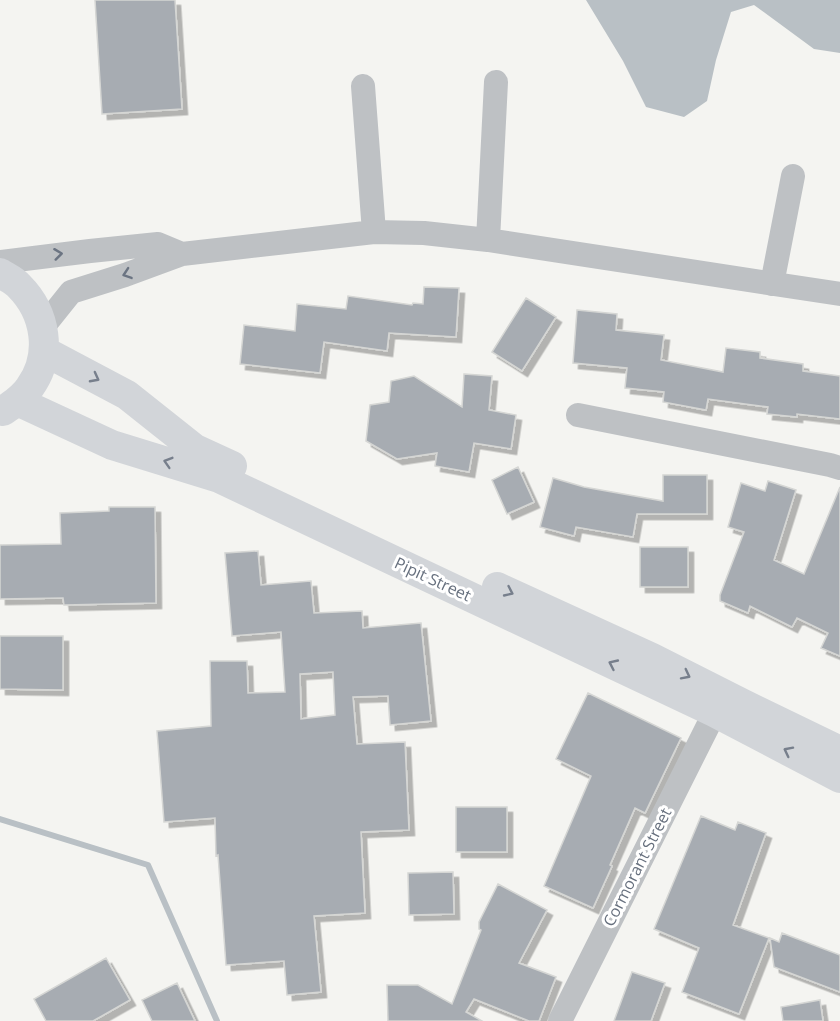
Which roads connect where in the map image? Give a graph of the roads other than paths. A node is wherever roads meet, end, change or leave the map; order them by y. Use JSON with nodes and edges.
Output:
{"nodes":[{"id":1,"x":496,"y":82,"type":"dead end"},
{"id":2,"x":363,"y":86,"type":"dead end"},
{"id":3,"x":793,"y":176,"type":"dead end"},
{"id":4,"x":374,"y":232,"type":"junction"},
{"id":5,"x":488,"y":240,"type":"junction"},
{"id":6,"x":182,"y":254,"type":"junction"},
{"id":7,"x":0,"y":261,"type":"edge"},
{"id":8,"x":0,"y":273,"type":"edge"},
{"id":9,"x":772,"y":284,"type":"junction"},
{"id":10,"x":840,"y":294,"type":"edge"},
{"id":11,"x":43,"y":339,"type":"junction"},
{"id":12,"x":9,"y":407,"type":"edge"},
{"id":13,"x":578,"y":415,"type":"dead end"},
{"id":14,"x":840,"y":468,"type":"edge"},
{"id":15,"x":719,"y":703,"type":"junction"},
{"id":16,"x":840,"y":751,"type":"edge"},
{"id":17,"x":840,"y":778,"type":"edge"},
{"id":18,"x":560,"y":1021,"type":"edge"}],
"edges":[{"from":1,"to":5,"type":"street"},
{"from":2,"to":4,"type":"street"},
{"from":3,"to":9,"type":"street"},
{"from":4,"to":5,"type":"street"},
{"from":4,"to":6,"type":"street"},
{"from":5,"to":9,"type":"street"},
{"from":7,"to":6,"type":"street","one_way":true},
{"from":6,"to":11,"type":"street","one_way":true},
{"from":8,"to":11,"type":"main road"},
{"from":9,"to":10,"type":"street"},
{"from":11,"to":12,"type":"main road"},
{"from":11,"to":15,"type":"main road","name":"Pipit Street","one_way":true},
{"from":15,"to":12,"type":"main road","name":"Pipit Street","one_way":true},
{"from":13,"to":14,"type":"street"},
{"from":15,"to":16,"type":"main road","name":"Pipit Street"},
{"from":17,"to":15,"type":"main road","name":"Pipit Street","one_way":true},
{"from":15,"to":18,"type":"street","name":"Cormorant Street"}]}
